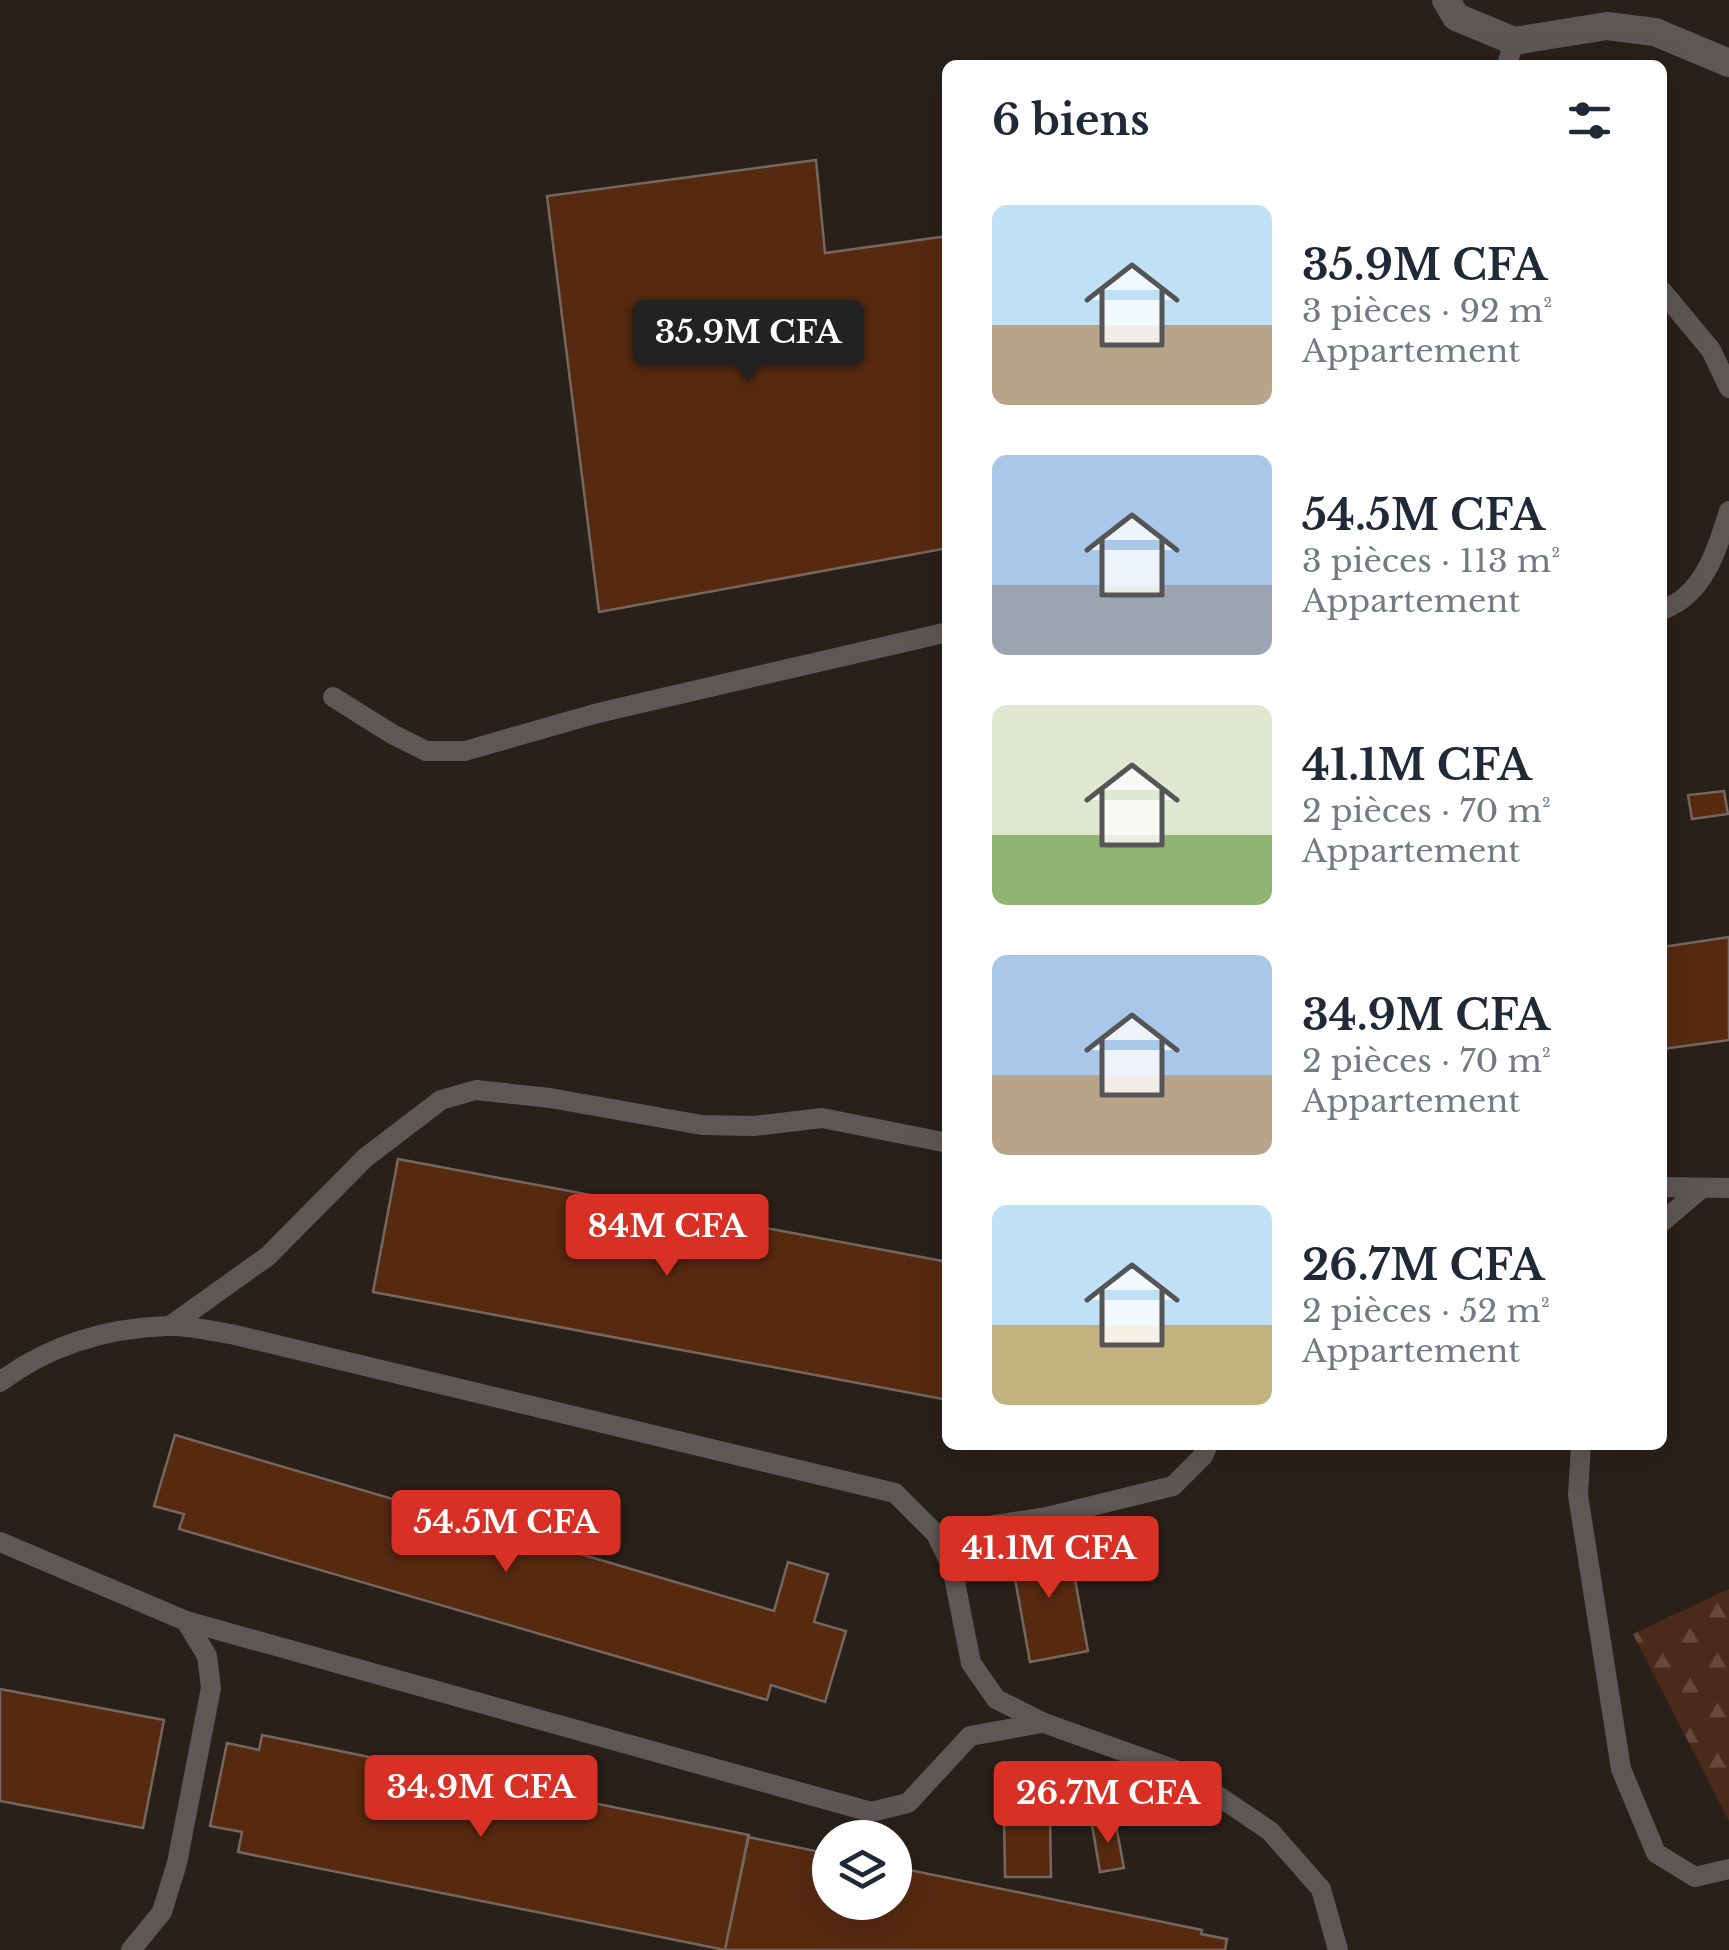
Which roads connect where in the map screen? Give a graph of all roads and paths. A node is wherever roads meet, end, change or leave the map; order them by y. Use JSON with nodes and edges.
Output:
{"nodes":[{"id":1,"x":1446,"y":0,"type":"edge"},
{"id":2,"x":1510,"y":53,"type":"edge"},
{"id":3,"x":1729,"y":63,"type":"edge"},
{"id":4,"x":1667,"y":297,"type":"edge"},
{"id":5,"x":1729,"y":388,"type":"edge"},
{"id":6,"x":1729,"y":511,"type":"edge"},
{"id":7,"x":1667,"y":608,"type":"edge"},
{"id":8,"x":942,"y":633,"type":"edge"},
{"id":9,"x":333,"y":697,"type":"dead end"},
{"id":10,"x":942,"y":1142,"type":"edge"},
{"id":11,"x":1667,"y":1187,"type":"edge"},
{"id":12,"x":1702,"y":1188,"type":"junction"},
{"id":13,"x":1729,"y":1188,"type":"edge"},
{"id":14,"x":1667,"y":1218,"type":"edge"},
{"id":15,"x":170,"y":1326,"type":"junction"},
{"id":16,"x":0,"y":1382,"type":"edge"},
{"id":17,"x":1206,"y":1450,"type":"edge"},
{"id":18,"x":1581,"y":1450,"type":"edge"},
{"id":19,"x":936,"y":1534,"type":"junction"},
{"id":20,"x":0,"y":1542,"type":"edge"},
{"id":21,"x":186,"y":1622,"type":"junction"},
{"id":22,"x":1044,"y":1722,"type":"junction"},
{"id":23,"x":1729,"y":1869,"type":"edge"},
{"id":24,"x":131,"y":1950,"type":"edge"},
{"id":25,"x":1338,"y":1950,"type":"edge"}],
"edges":[{"from":1,"to":2,"type":"street"},
{"from":2,"to":3,"type":"street"},
{"from":4,"to":5,"type":"lane"},
{"from":6,"to":7,"type":"lane"},
{"from":8,"to":9,"type":"lane"},
{"from":10,"to":15,"type":"lane"},
{"from":11,"to":12,"type":"lane"},
{"from":12,"to":13,"type":"lane"},
{"from":12,"to":14,"type":"lane"},
{"from":15,"to":16,"type":"lane"},
{"from":15,"to":19,"type":"lane"},
{"from":17,"to":19,"type":"lane"},
{"from":18,"to":23,"type":"lane"},
{"from":19,"to":22,"type":"lane"},
{"from":20,"to":21,"type":"lane"},
{"from":21,"to":22,"type":"lane"},
{"from":21,"to":24,"type":"lane"},
{"from":22,"to":25,"type":"lane"}]}
